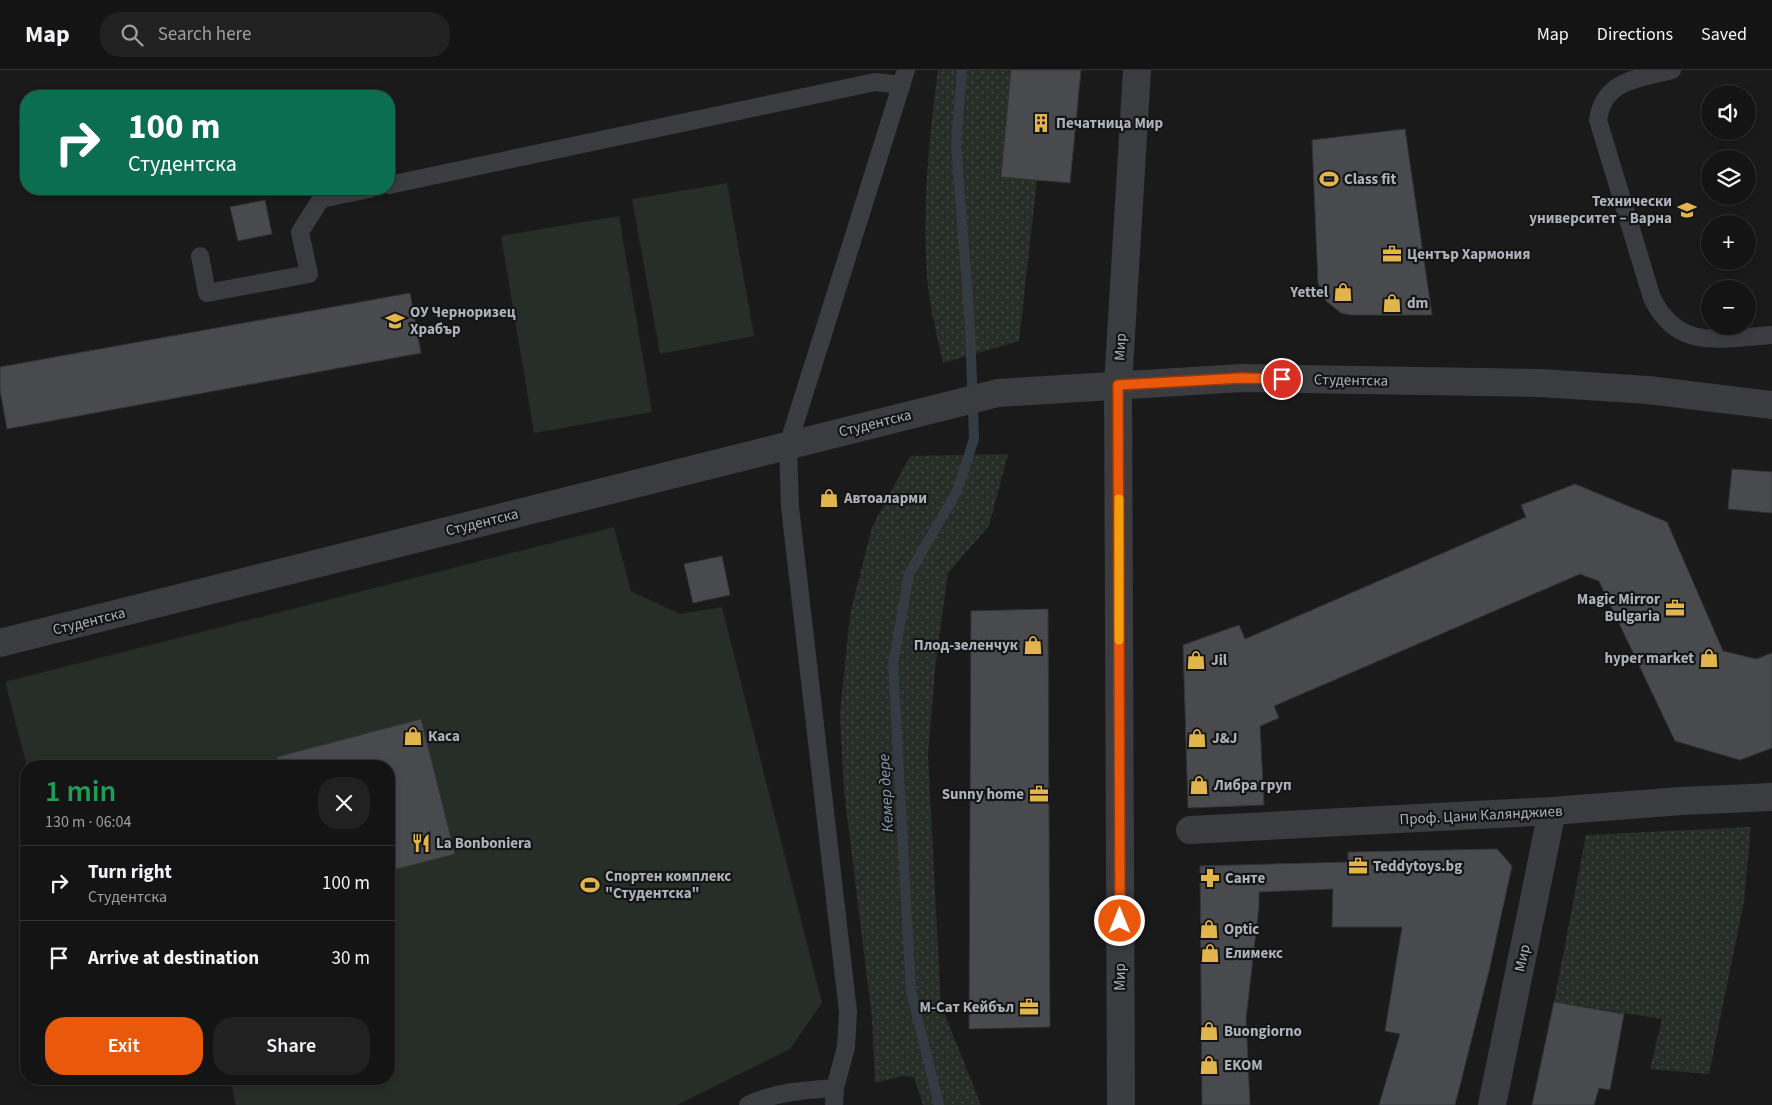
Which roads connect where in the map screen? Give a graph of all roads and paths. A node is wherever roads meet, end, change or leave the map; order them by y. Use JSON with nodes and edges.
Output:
{"nodes":[{"id":1,"x":1137,"y":70,"type":"edge"},
{"id":2,"x":1672,"y":70,"type":"edge"},
{"id":3,"x":904,"y":77,"type":"edge"},
{"id":4,"x":395,"y":183,"type":"edge"},
{"id":5,"x":340,"y":195,"type":"edge"},
{"id":6,"x":200,"y":256,"type":"dead end"},
{"id":7,"x":1772,"y":335,"type":"edge"},
{"id":8,"x":1118,"y":385,"type":"junction"},
{"id":9,"x":1772,"y":405,"type":"edge"},
{"id":10,"x":788,"y":445,"type":"junction"},
{"id":11,"x":0,"y":643,"type":"edge"},
{"id":12,"x":1772,"y":798,"type":"edge"},
{"id":13,"x":1552,"y":812,"type":"junction"},
{"id":14,"x":1190,"y":830,"type":"dead end"},
{"id":15,"x":835,"y":1097,"type":"edge"},
{"id":16,"x":748,"y":1105,"type":"edge"},
{"id":17,"x":1121,"y":1105,"type":"edge"},
{"id":18,"x":1492,"y":1105,"type":"edge"}],
"edges":[{"from":1,"to":8,"type":"street","name":"Мир"},
{"from":2,"to":7,"type":"lane"},
{"from":3,"to":4,"type":"lane"},
{"from":3,"to":10,"type":"lane"},
{"from":5,"to":6,"type":"lane"},
{"from":8,"to":9,"type":"street","name":"Студентска"},
{"from":8,"to":10,"type":"street","name":"Студентска"},
{"from":8,"to":17,"type":"street","name":"Мир"},
{"from":10,"to":11,"type":"street","name":"Студентска"},
{"from":10,"to":15,"type":"lane"},
{"from":12,"to":13,"type":"street","name":"Проф. Цани Калянджиев"},
{"from":13,"to":14,"type":"street","name":"Проф. Цани Калянджиев"},
{"from":13,"to":18,"type":"street","name":"Мир"},
{"from":15,"to":16,"type":"lane"}]}
